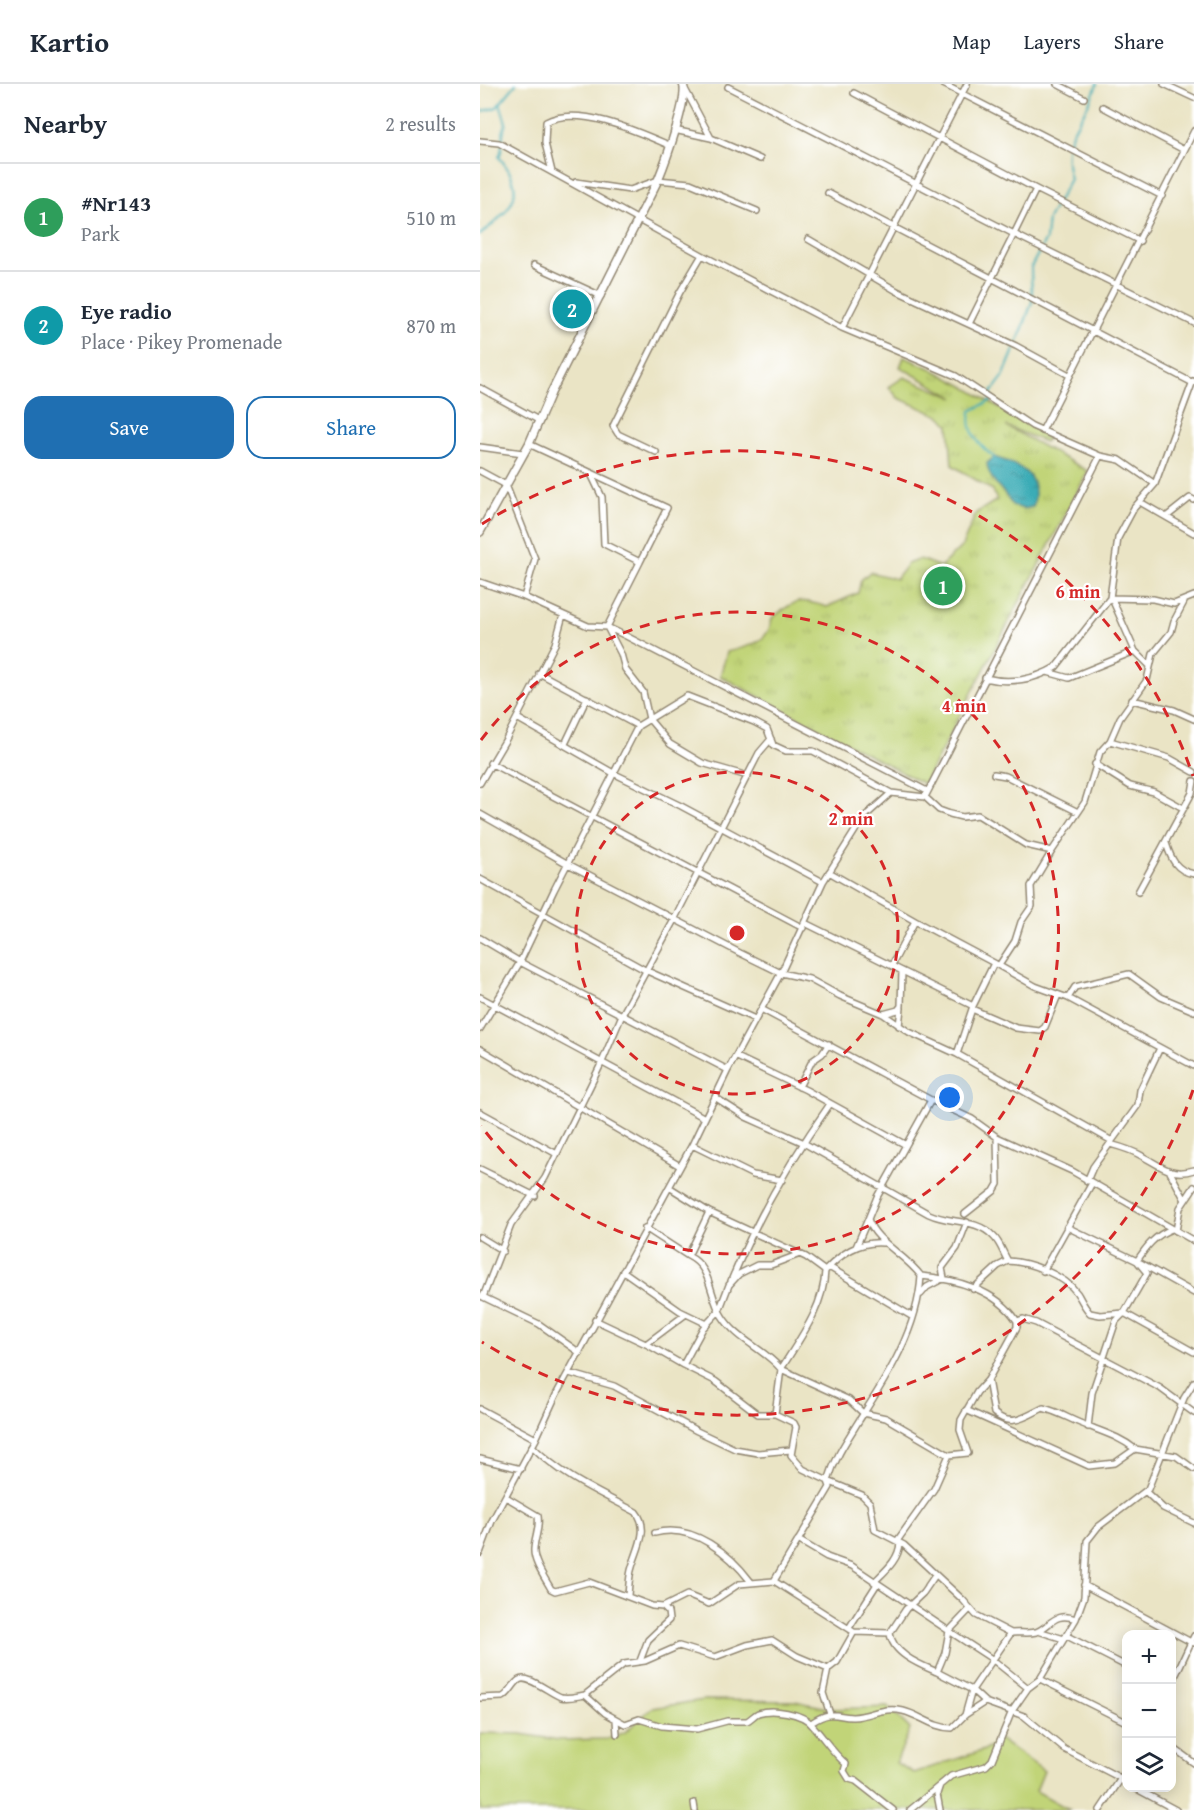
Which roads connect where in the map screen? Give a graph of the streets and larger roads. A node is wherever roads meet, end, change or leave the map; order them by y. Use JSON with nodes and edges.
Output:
{"nodes":[{"id":1,"x":943,"y":84,"type":"edge"},
{"id":2,"x":967,"y":84,"type":"edge"},
{"id":3,"x":1057,"y":84,"type":"edge"},
{"id":4,"x":1164,"y":84,"type":"edge"},
{"id":5,"x":684,"y":87,"type":"edge"},
{"id":6,"x":728,"y":87,"type":"dead end"},
{"id":7,"x":854,"y":93,"type":"dead end"},
{"id":8,"x":962,"y":93,"type":"junction"},
{"id":9,"x":1084,"y":98,"type":"dead end"},
{"id":10,"x":1194,"y":98,"type":"edge"},
{"id":11,"x":1103,"y":107,"type":"dead end"},
{"id":12,"x":674,"y":130,"type":"junction"},
{"id":13,"x":1194,"y":130,"type":"edge"},
{"id":14,"x":711,"y":138,"type":"junction"},
{"id":15,"x":940,"y":139,"type":"junction"},
{"id":16,"x":480,"y":141,"type":"edge"},
{"id":17,"x":671,"y":146,"type":"junction"},
{"id":18,"x":1184,"y":150,"type":"junction"},
{"id":19,"x":760,"y":159,"type":"dead end"},
{"id":20,"x":552,"y":172,"type":"junction"},
{"id":21,"x":658,"y":180,"type":"junction"},
{"id":22,"x":570,"y":181,"type":"junction"},
{"id":23,"x":916,"y":183,"type":"junction"},
{"id":24,"x":1036,"y":189,"type":"junction"},
{"id":25,"x":828,"y":193,"type":"dead end"},
{"id":26,"x":1162,"y":196,"type":"junction"},
{"id":27,"x":757,"y":211,"type":"dead end"},
{"id":28,"x":639,"y":220,"type":"junction"},
{"id":29,"x":893,"y":228,"type":"junction"},
{"id":30,"x":1014,"y":234,"type":"junction"},
{"id":31,"x":808,"y":238,"type":"dead end"},
{"id":32,"x":1140,"y":241,"type":"junction"},
{"id":33,"x":702,"y":255,"type":"junction"},
{"id":34,"x":534,"y":265,"type":"dead end"},
{"id":35,"x":869,"y":275,"type":"junction"},
{"id":36,"x":991,"y":279,"type":"junction"},
{"id":37,"x":1118,"y":284,"type":"junction"},
{"id":38,"x":601,"y":296,"type":"junction"},
{"id":39,"x":1194,"y":323,"type":"edge"},
{"id":40,"x":969,"y":324,"type":"junction"},
{"id":41,"x":842,"y":328,"type":"junction"},
{"id":42,"x":1091,"y":330,"type":"junction"},
{"id":43,"x":1069,"y":375,"type":"junction"},
{"id":44,"x":1193,"y":381,"type":"edge"},
{"id":45,"x":480,"y":388,"type":"edge"},
{"id":46,"x":540,"y":421,"type":"junction"},
{"id":47,"x":1042,"y":431,"type":"junction"},
{"id":48,"x":529,"y":444,"type":"junction"},
{"id":49,"x":480,"y":447,"type":"edge"},
{"id":50,"x":656,"y":452,"type":"dead end"},
{"id":51,"x":523,"y":453,"type":"junction"},
{"id":52,"x":1100,"y":456,"type":"junction"},
{"id":53,"x":480,"y":471,"type":"edge"},
{"id":54,"x":591,"y":474,"type":"junction"},
{"id":55,"x":1155,"y":484,"type":"junction"},
{"id":56,"x":506,"y":485,"type":"junction"},
{"id":57,"x":1194,"y":500,"type":"edge"},
{"id":58,"x":1140,"y":502,"type":"junction"},
{"id":59,"x":1166,"y":517,"type":"junction"},
{"id":60,"x":480,"y":532,"type":"edge"},
{"id":61,"x":1194,"y":533,"type":"edge"},
{"id":62,"x":640,"y":562,"type":"junction"},
{"id":63,"x":480,"y":582,"type":"edge"},
{"id":64,"x":1194,"y":596,"type":"edge"},
{"id":65,"x":524,"y":597,"type":"junction"},
{"id":66,"x":1111,"y":598,"type":"junction"},
{"id":67,"x":1184,"y":602,"type":"junction"},
{"id":68,"x":563,"y":615,"type":"junction"},
{"id":69,"x":607,"y":627,"type":"junction"},
{"id":70,"x":1135,"y":651,"type":"junction"},
{"id":71,"x":1150,"y":666,"type":"junction"},
{"id":72,"x":1047,"y":672,"type":"junction"},
{"id":73,"x":539,"y":673,"type":"junction"},
{"id":74,"x":985,"y":678,"type":"junction"},
{"id":75,"x":586,"y":698,"type":"junction"},
{"id":76,"x":1132,"y":700,"type":"junction"},
{"id":77,"x":517,"y":718,"type":"junction"},
{"id":78,"x":1194,"y":718,"type":"edge"},
{"id":79,"x":649,"y":719,"type":"junction"},
{"id":80,"x":638,"y":726,"type":"junction"},
{"id":81,"x":771,"y":739,"type":"junction"},
{"id":82,"x":1110,"y":741,"type":"junction"},
{"id":83,"x":565,"y":744,"type":"junction"},
{"id":84,"x":490,"y":763,"type":"junction"},
{"id":85,"x":1095,"y":764,"type":"junction"},
{"id":86,"x":1194,"y":772,"type":"edge"},
{"id":87,"x":615,"y":774,"type":"junction"},
{"id":88,"x":994,"y":774,"type":"dead end"},
{"id":89,"x":748,"y":777,"type":"junction"},
{"id":90,"x":1194,"y":781,"type":"edge"},
{"id":91,"x":480,"y":783,"type":"edge"},
{"id":92,"x":891,"y":793,"type":"junction"},
{"id":93,"x":926,"y":794,"type":"junction"},
{"id":94,"x":1183,"y":808,"type":"junction"},
{"id":95,"x":1078,"y":812,"type":"junction"},
{"id":96,"x":480,"y":814,"type":"edge"},
{"id":97,"x":592,"y":819,"type":"junction"},
{"id":98,"x":722,"y":829,"type":"junction"},
{"id":99,"x":1166,"y":843,"type":"junction"},
{"id":100,"x":1052,"y":851,"type":"junction"},
{"id":101,"x":568,"y":864,"type":"junction"},
{"id":102,"x":829,"y":872,"type":"junction"},
{"id":103,"x":697,"y":874,"type":"junction"},
{"id":104,"x":1194,"y":874,"type":"edge"},
{"id":105,"x":480,"y":879,"type":"edge"},
{"id":106,"x":823,"y":882,"type":"junction"},
{"id":107,"x":1138,"y":892,"type":"dead end"},
{"id":108,"x":544,"y":913,"type":"junction"},
{"id":109,"x":675,"y":920,"type":"junction"},
{"id":110,"x":915,"y":921,"type":"junction"},
{"id":111,"x":804,"y":926,"type":"junction"},
{"id":112,"x":480,"y":938,"type":"edge"},
{"id":113,"x":520,"y":962,"type":"junction"},
{"id":114,"x":997,"y":964,"type":"junction"},
{"id":115,"x":892,"y":965,"type":"junction"},
{"id":116,"x":645,"y":970,"type":"junction"},
{"id":117,"x":902,"y":971,"type":"junction"},
{"id":118,"x":781,"y":973,"type":"junction"},
{"id":119,"x":1059,"y":995,"type":"junction"},
{"id":120,"x":480,"y":997,"type":"edge"},
{"id":121,"x":1068,"y":998,"type":"junction"},
{"id":122,"x":495,"y":1005,"type":"junction"},
{"id":123,"x":901,"y":1006,"type":"junction"},
{"id":124,"x":973,"y":1007,"type":"junction"},
{"id":125,"x":763,"y":1010,"type":"junction"},
{"id":126,"x":1194,"y":1011,"type":"edge"},
{"id":127,"x":883,"y":1014,"type":"junction"},
{"id":128,"x":622,"y":1015,"type":"junction"},
{"id":129,"x":755,"y":1019,"type":"junction"},
{"id":130,"x":898,"y":1026,"type":"junction"},
{"id":131,"x":480,"y":1029,"type":"edge"},
{"id":132,"x":829,"y":1044,"type":"junction"},
{"id":133,"x":1160,"y":1048,"type":"junction"},
{"id":134,"x":480,"y":1049,"type":"edge"},
{"id":135,"x":957,"y":1054,"type":"junction"},
{"id":136,"x":736,"y":1057,"type":"junction"},
{"id":137,"x":602,"y":1062,"type":"junction"},
{"id":138,"x":1194,"y":1066,"type":"edge"},
{"id":139,"x":728,"y":1070,"type":"junction"},
{"id":140,"x":799,"y":1087,"type":"junction"},
{"id":141,"x":716,"y":1098,"type":"junction"},
{"id":142,"x":931,"y":1100,"type":"junction"},
{"id":143,"x":830,"y":1104,"type":"junction"},
{"id":144,"x":580,"y":1105,"type":"junction"},
{"id":145,"x":480,"y":1112,"type":"edge"},
{"id":146,"x":705,"y":1118,"type":"junction"},
{"id":147,"x":997,"y":1137,"type":"junction"},
{"id":148,"x":802,"y":1142,"type":"junction"},
{"id":149,"x":1111,"y":1142,"type":"junction"},
{"id":150,"x":692,"y":1145,"type":"junction"},
{"id":151,"x":906,"y":1145,"type":"junction"},
{"id":152,"x":555,"y":1153,"type":"junction"},
{"id":153,"x":680,"y":1166,"type":"junction"},
{"id":154,"x":480,"y":1169,"type":"edge"},
{"id":155,"x":1194,"y":1170,"type":"edge"},
{"id":156,"x":1170,"y":1172,"type":"junction"},
{"id":157,"x":782,"y":1180,"type":"junction"},
{"id":158,"x":1089,"y":1182,"type":"junction"},
{"id":159,"x":669,"y":1186,"type":"junction"},
{"id":160,"x":882,"y":1187,"type":"junction"},
{"id":161,"x":1194,"y":1187,"type":"edge"},
{"id":162,"x":534,"y":1196,"type":"junction"},
{"id":163,"x":1185,"y":1200,"type":"junction"},
{"id":164,"x":709,"y":1212,"type":"junction"},
{"id":165,"x":965,"y":1214,"type":"dead end"},
{"id":166,"x":868,"y":1219,"type":"junction"},
{"id":167,"x":968,"y":1222,"type":"junction"},
{"id":168,"x":1067,"y":1227,"type":"junction"},
{"id":169,"x":645,"y":1228,"type":"junction"},
{"id":170,"x":1174,"y":1230,"type":"junction"},
{"id":171,"x":750,"y":1234,"type":"junction"},
{"id":172,"x":480,"y":1237,"type":"edge"},
{"id":173,"x":1194,"y":1240,"type":"edge"},
{"id":174,"x":883,"y":1243,"type":"junction"},
{"id":175,"x":856,"y":1247,"type":"junction"},
{"id":176,"x":502,"y":1251,"type":"junction"},
{"id":177,"x":800,"y":1254,"type":"junction"},
{"id":178,"x":688,"y":1256,"type":"junction"},
{"id":179,"x":1008,"y":1261,"type":"junction"},
{"id":180,"x":1137,"y":1261,"type":"junction"},
{"id":181,"x":827,"y":1269,"type":"junction"},
{"id":182,"x":1043,"y":1271,"type":"junction"},
{"id":183,"x":623,"y":1272,"type":"junction"},
{"id":184,"x":921,"y":1276,"type":"junction"},
{"id":185,"x":944,"y":1278,"type":"junction"},
{"id":186,"x":729,"y":1285,"type":"junction"},
{"id":187,"x":973,"y":1289,"type":"junction"},
{"id":188,"x":1194,"y":1293,"type":"edge"},
{"id":189,"x":482,"y":1296,"type":"edge"},
{"id":190,"x":920,"y":1296,"type":"junction"},
{"id":191,"x":719,"y":1311,"type":"junction"},
{"id":192,"x":1124,"y":1313,"type":"junction"},
{"id":193,"x":686,"y":1314,"type":"junction"},
{"id":194,"x":913,"y":1317,"type":"junction"},
{"id":195,"x":595,"y":1320,"type":"junction"},
{"id":196,"x":1017,"y":1321,"type":"junction"},
{"id":197,"x":707,"y":1324,"type":"junction"},
{"id":198,"x":646,"y":1344,"type":"junction"},
{"id":199,"x":1194,"y":1352,"type":"edge"},
{"id":200,"x":580,"y":1353,"type":"junction"},
{"id":201,"x":1102,"y":1359,"type":"junction"},
{"id":202,"x":683,"y":1365,"type":"junction"},
{"id":203,"x":781,"y":1369,"type":"junction"},
{"id":204,"x":568,"y":1373,"type":"junction"},
{"id":205,"x":988,"y":1380,"type":"junction"},
{"id":206,"x":1194,"y":1382,"type":"edge"},
{"id":207,"x":1181,"y":1406,"type":"junction"},
{"id":208,"x":480,"y":1409,"type":"edge"},
{"id":209,"x":966,"y":1410,"type":"junction"},
{"id":210,"x":863,"y":1413,"type":"junction"},
{"id":211,"x":1194,"y":1413,"type":"edge"},
{"id":212,"x":775,"y":1414,"type":"junction"},
{"id":213,"x":1088,"y":1427,"type":"junction"},
{"id":214,"x":536,"y":1439,"type":"junction"},
{"id":215,"x":532,"y":1446,"type":"junction"},
{"id":216,"x":1135,"y":1449,"type":"junction"},
{"id":217,"x":791,"y":1450,"type":"junction"},
{"id":218,"x":1162,"y":1452,"type":"junction"},
{"id":219,"x":949,"y":1455,"type":"junction"},
{"id":220,"x":480,"y":1459,"type":"edge"},
{"id":221,"x":521,"y":1469,"type":"junction"},
{"id":222,"x":1194,"y":1469,"type":"edge"},
{"id":223,"x":828,"y":1481,"type":"junction"},
{"id":224,"x":1146,"y":1492,"type":"junction"},
{"id":225,"x":506,"y":1497,"type":"junction"},
{"id":226,"x":1194,"y":1523,"type":"edge"},
{"id":227,"x":655,"y":1533,"type":"dead end"},
{"id":228,"x":798,"y":1540,"type":"junction"},
{"id":229,"x":898,"y":1542,"type":"junction"},
{"id":230,"x":480,"y":1552,"type":"edge"},
{"id":231,"x":934,"y":1577,"type":"junction"},
{"id":232,"x":774,"y":1581,"type":"junction"},
{"id":233,"x":751,"y":1582,"type":"junction"},
{"id":234,"x":876,"y":1583,"type":"junction"},
{"id":235,"x":1084,"y":1585,"type":"junction"},
{"id":236,"x":628,"y":1595,"type":"junction"},
{"id":237,"x":909,"y":1605,"type":"junction"},
{"id":238,"x":663,"y":1607,"type":"junction"},
{"id":239,"x":969,"y":1610,"type":"junction"},
{"id":240,"x":1076,"y":1619,"type":"junction"},
{"id":241,"x":851,"y":1630,"type":"junction"},
{"id":242,"x":949,"y":1631,"type":"junction"},
{"id":243,"x":1038,"y":1631,"type":"junction"},
{"id":244,"x":890,"y":1633,"type":"junction"},
{"id":245,"x":1011,"y":1633,"type":"junction"},
{"id":246,"x":1065,"y":1638,"type":"junction"},
{"id":247,"x":1193,"y":1641,"type":"edge"},
{"id":248,"x":992,"y":1659,"type":"junction"},
{"id":249,"x":640,"y":1662,"type":"junction"},
{"id":250,"x":1122,"y":1664,"type":"edge"},
{"id":251,"x":828,"y":1669,"type":"junction"},
{"id":252,"x":937,"y":1672,"type":"junction"},
{"id":253,"x":1176,"y":1675,"type":"edge"},
{"id":254,"x":1040,"y":1679,"type":"junction"},
{"id":255,"x":1028,"y":1688,"type":"junction"},
{"id":256,"x":972,"y":1690,"type":"junction"},
{"id":257,"x":585,"y":1695,"type":"junction"},
{"id":258,"x":480,"y":1698,"type":"edge"},
{"id":259,"x":985,"y":1702,"type":"junction"},
{"id":260,"x":1012,"y":1711,"type":"junction"},
{"id":261,"x":830,"y":1714,"type":"junction"},
{"id":262,"x":964,"y":1715,"type":"junction"},
{"id":263,"x":616,"y":1720,"type":"junction"},
{"id":264,"x":1122,"y":1720,"type":"edge"},
{"id":265,"x":811,"y":1723,"type":"junction"},
{"id":266,"x":617,"y":1734,"type":"dead end"},
{"id":267,"x":1176,"y":1750,"type":"edge"},
{"id":268,"x":1194,"y":1762,"type":"edge"},
{"id":269,"x":1122,"y":1779,"type":"edge"},
{"id":270,"x":1122,"y":1782,"type":"edge"},
{"id":271,"x":941,"y":1784,"type":"junction"},
{"id":272,"x":1142,"y":1792,"type":"edge"},
{"id":273,"x":893,"y":1810,"type":"edge"},
{"id":274,"x":910,"y":1810,"type":"edge"},
{"id":275,"x":940,"y":1810,"type":"edge"},
{"id":276,"x":1100,"y":1810,"type":"edge"},
{"id":277,"x":1176,"y":1810,"type":"edge"}],
"edges":[{"from":1,"to":8,"type":"street"},
{"from":2,"to":8,"type":"street"},
{"from":3,"to":9,"type":"street"},
{"from":4,"to":10,"type":"street"},
{"from":5,"to":12,"type":"street"},
{"from":5,"to":14,"type":"street"},
{"from":6,"to":23,"type":"street"},
{"from":7,"to":15,"type":"street"},
{"from":8,"to":15,"type":"street"},
{"from":8,"to":26,"type":"street"},
{"from":11,"to":18,"type":"street"},
{"from":12,"to":14,"type":"street"},
{"from":12,"to":17,"type":"street"},
{"from":13,"to":18,"type":"street"},
{"from":14,"to":19,"type":"street"},
{"from":15,"to":23,"type":"street"},
{"from":15,"to":24,"type":"street"},
{"from":16,"to":20,"type":"street"},
{"from":17,"to":20,"type":"street"},
{"from":17,"to":21,"type":"street"},
{"from":18,"to":26,"type":"street"},
{"from":20,"to":22,"type":"street"},
{"from":21,"to":22,"type":"street"},
{"from":21,"to":27,"type":"street"},
{"from":21,"to":28,"type":"street"},
{"from":22,"to":28,"type":"street"},
{"from":23,"to":29,"type":"street"},
{"from":23,"to":30,"type":"street"},
{"from":24,"to":30,"type":"street"},
{"from":24,"to":32,"type":"street"},
{"from":25,"to":29,"type":"street"},
{"from":26,"to":32,"type":"street"},
{"from":28,"to":33,"type":"street"},
{"from":28,"to":38,"type":"street"},
{"from":29,"to":35,"type":"street"},
{"from":29,"to":36,"type":"street"},
{"from":30,"to":36,"type":"street"},
{"from":30,"to":37,"type":"street"},
{"from":31,"to":35,"type":"street"},
{"from":32,"to":37,"type":"street"},
{"from":33,"to":41,"type":"street"},
{"from":33,"to":50,"type":"street"},
{"from":34,"to":38,"type":"street"},
{"from":35,"to":40,"type":"street"},
{"from":35,"to":41,"type":"street"},
{"from":36,"to":40,"type":"street"},
{"from":36,"to":42,"type":"street"},
{"from":37,"to":39,"type":"street"},
{"from":37,"to":42,"type":"street"},
{"from":38,"to":46,"type":"street"},
{"from":40,"to":43,"type":"street"},
{"from":41,"to":47,"type":"street"},
{"from":42,"to":43,"type":"street"},
{"from":42,"to":44,"type":"street"},
{"from":43,"to":47,"type":"street"},
{"from":44,"to":55,"type":"street"},
{"from":45,"to":46,"type":"street"},
{"from":46,"to":48,"type":"street"},
{"from":47,"to":52,"type":"street"},
{"from":48,"to":51,"type":"street"},
{"from":48,"to":54,"type":"street"},
{"from":49,"to":51,"type":"street"},
{"from":51,"to":56,"type":"street"},
{"from":52,"to":55,"type":"street"},
{"from":52,"to":74,"type":"street"},
{"from":53,"to":56,"type":"street"},
{"from":54,"to":62,"type":"street"},
{"from":54,"to":62,"type":"street"},
{"from":55,"to":58,"type":"street"},
{"from":56,"to":60,"type":"street"},
{"from":56,"to":65,"type":"street"},
{"from":57,"to":59,"type":"street"},
{"from":58,"to":59,"type":"street"},
{"from":58,"to":66,"type":"street"},
{"from":59,"to":61,"type":"street"},
{"from":62,"to":69,"type":"street"},
{"from":63,"to":65,"type":"street"},
{"from":64,"to":67,"type":"street"},
{"from":65,"to":68,"type":"street"},
{"from":66,"to":67,"type":"street"},
{"from":66,"to":70,"type":"street"},
{"from":66,"to":72,"type":"street"},
{"from":67,"to":71,"type":"street"},
{"from":68,"to":69,"type":"street"},
{"from":68,"to":73,"type":"street"},
{"from":69,"to":79,"type":"street"},
{"from":69,"to":93,"type":"street"},
{"from":70,"to":71,"type":"street"},
{"from":70,"to":72,"type":"street"},
{"from":71,"to":76,"type":"street"},
{"from":72,"to":74,"type":"street"},
{"from":73,"to":75,"type":"street"},
{"from":73,"to":77,"type":"street"},
{"from":74,"to":93,"type":"street"},
{"from":75,"to":80,"type":"street"},
{"from":75,"to":83,"type":"street"},
{"from":76,"to":78,"type":"street"},
{"from":76,"to":82,"type":"street"},
{"from":77,"to":83,"type":"street"},
{"from":77,"to":84,"type":"street"},
{"from":79,"to":80,"type":"street"},
{"from":79,"to":81,"type":"street"},
{"from":79,"to":89,"type":"street"},
{"from":80,"to":87,"type":"street"},
{"from":81,"to":89,"type":"street"},
{"from":81,"to":92,"type":"street"},
{"from":82,"to":85,"type":"street"},
{"from":82,"to":86,"type":"street"},
{"from":83,"to":87,"type":"street"},
{"from":84,"to":91,"type":"street"},
{"from":84,"to":97,"type":"street"},
{"from":85,"to":94,"type":"street"},
{"from":85,"to":95,"type":"street"},
{"from":87,"to":97,"type":"street"},
{"from":87,"to":98,"type":"street"},
{"from":88,"to":95,"type":"street"},
{"from":89,"to":98,"type":"street"},
{"from":90,"to":94,"type":"street"},
{"from":92,"to":93,"type":"street"},
{"from":92,"to":102,"type":"street"},
{"from":93,"to":100,"type":"street"},
{"from":94,"to":99,"type":"street"},
{"from":95,"to":100,"type":"street"},
{"from":96,"to":101,"type":"street"},
{"from":97,"to":101,"type":"street"},
{"from":97,"to":103,"type":"street"},
{"from":98,"to":103,"type":"street"},
{"from":98,"to":106,"type":"street"},
{"from":99,"to":104,"type":"street"},
{"from":99,"to":107,"type":"street"},
{"from":100,"to":114,"type":"street"},
{"from":101,"to":108,"type":"street"},
{"from":101,"to":109,"type":"street"},
{"from":102,"to":106,"type":"street"},
{"from":102,"to":110,"type":"street"},
{"from":103,"to":109,"type":"street"},
{"from":103,"to":111,"type":"street"},
{"from":105,"to":108,"type":"street"},
{"from":106,"to":111,"type":"street"},
{"from":108,"to":113,"type":"street"},
{"from":108,"to":116,"type":"street"},
{"from":109,"to":116,"type":"street"},
{"from":109,"to":118,"type":"street"},
{"from":110,"to":114,"type":"street"},
{"from":110,"to":115,"type":"street"},
{"from":111,"to":115,"type":"street"},
{"from":111,"to":118,"type":"street"},
{"from":112,"to":113,"type":"street"},
{"from":113,"to":122,"type":"street"},
{"from":113,"to":128,"type":"street"},
{"from":114,"to":119,"type":"street"},
{"from":114,"to":124,"type":"street"},
{"from":115,"to":117,"type":"street"},
{"from":116,"to":128,"type":"street"},
{"from":116,"to":129,"type":"street"},
{"from":117,"to":123,"type":"street"},
{"from":117,"to":124,"type":"street"},
{"from":118,"to":125,"type":"street"},
{"from":118,"to":127,"type":"street"},
{"from":119,"to":121,"type":"street"},
{"from":119,"to":124,"type":"street"},
{"from":120,"to":122,"type":"street"},
{"from":121,"to":126,"type":"street"},
{"from":121,"to":133,"type":"street"},
{"from":122,"to":131,"type":"street"},
{"from":122,"to":137,"type":"street"},
{"from":123,"to":127,"type":"street"},
{"from":123,"to":130,"type":"street"},
{"from":124,"to":135,"type":"street"},
{"from":125,"to":129,"type":"street"},
{"from":125,"to":132,"type":"street"},
{"from":127,"to":130,"type":"street"},
{"from":128,"to":137,"type":"street"},
{"from":128,"to":139,"type":"street"},
{"from":129,"to":136,"type":"street"},
{"from":130,"to":135,"type":"street"},
{"from":132,"to":140,"type":"street"},
{"from":132,"to":142,"type":"street"},
{"from":133,"to":138,"type":"street"},
{"from":133,"to":149,"type":"street"},
{"from":134,"to":144,"type":"street"},
{"from":135,"to":149,"type":"street"},
{"from":136,"to":139,"type":"street"},
{"from":136,"to":140,"type":"street"},
{"from":137,"to":144,"type":"street"},
{"from":137,"to":146,"type":"street"},
{"from":139,"to":141,"type":"street"},
{"from":140,"to":143,"type":"street"},
{"from":141,"to":146,"type":"street"},
{"from":141,"to":148,"type":"street"},
{"from":142,"to":147,"type":"street"},
{"from":142,"to":151,"type":"street"},
{"from":143,"to":148,"type":"street"},
{"from":143,"to":151,"type":"street"},
{"from":144,"to":152,"type":"street"},
{"from":144,"to":153,"type":"street"},
{"from":145,"to":152,"type":"street"},
{"from":146,"to":150,"type":"street"},
{"from":147,"to":158,"type":"street"},
{"from":147,"to":165,"type":"street"},
{"from":148,"to":157,"type":"street"},
{"from":148,"to":160,"type":"street"},
{"from":149,"to":156,"type":"street"},
{"from":149,"to":158,"type":"street"},
{"from":150,"to":153,"type":"street"},
{"from":150,"to":157,"type":"street"},
{"from":151,"to":160,"type":"street"},
{"from":152,"to":162,"type":"street"},
{"from":153,"to":159,"type":"street"},
{"from":154,"to":162,"type":"street"},
{"from":155,"to":156,"type":"street"},
{"from":156,"to":163,"type":"street"},
{"from":157,"to":171,"type":"street"},
{"from":158,"to":168,"type":"street"},
{"from":158,"to":170,"type":"street"},
{"from":159,"to":164,"type":"street"},
{"from":159,"to":169,"type":"street"},
{"from":160,"to":166,"type":"street"},
{"from":160,"to":167,"type":"street"},
{"from":161,"to":163,"type":"street"},
{"from":162,"to":176,"type":"street"},
{"from":163,"to":170,"type":"street"},
{"from":164,"to":171,"type":"street"},
{"from":164,"to":178,"type":"street"},
{"from":166,"to":174,"type":"street"},
{"from":166,"to":175,"type":"street"},
{"from":167,"to":179,"type":"street"},
{"from":167,"to":185,"type":"street"},
{"from":168,"to":180,"type":"street"},
{"from":168,"to":182,"type":"street"},
{"from":169,"to":178,"type":"street"},
{"from":169,"to":183,"type":"street"},
{"from":170,"to":173,"type":"street"},
{"from":170,"to":180,"type":"street"},
{"from":171,"to":177,"type":"street"},
{"from":171,"to":186,"type":"street"},
{"from":172,"to":176,"type":"street"},
{"from":174,"to":175,"type":"street"},
{"from":174,"to":184,"type":"street"},
{"from":175,"to":181,"type":"street"},
{"from":176,"to":189,"type":"street"},
{"from":177,"to":181,"type":"street"},
{"from":177,"to":186,"type":"street"},
{"from":178,"to":191,"type":"street"},
{"from":179,"to":182,"type":"street"},
{"from":179,"to":187,"type":"street"},
{"from":180,"to":188,"type":"street"},
{"from":180,"to":192,"type":"street"},
{"from":181,"to":194,"type":"street"},
{"from":181,"to":203,"type":"street"},
{"from":182,"to":192,"type":"street"},
{"from":183,"to":193,"type":"street"},
{"from":183,"to":195,"type":"street"},
{"from":184,"to":185,"type":"street"},
{"from":184,"to":190,"type":"street"},
{"from":185,"to":187,"type":"street"},
{"from":185,"to":190,"type":"street"},
{"from":186,"to":191,"type":"street"},
{"from":187,"to":196,"type":"street"},
{"from":189,"to":200,"type":"street"},
{"from":190,"to":194,"type":"street"},
{"from":191,"to":197,"type":"street"},
{"from":191,"to":203,"type":"street"},
{"from":192,"to":199,"type":"street"},
{"from":192,"to":201,"type":"street"},
{"from":193,"to":197,"type":"street"},
{"from":193,"to":198,"type":"street"},
{"from":194,"to":210,"type":"street"},
{"from":195,"to":198,"type":"street"},
{"from":195,"to":200,"type":"street"},
{"from":196,"to":201,"type":"street"},
{"from":196,"to":205,"type":"street"},
{"from":197,"to":202,"type":"street"},
{"from":198,"to":202,"type":"street"},
{"from":200,"to":204,"type":"street"},
{"from":201,"to":207,"type":"street"},
{"from":201,"to":213,"type":"street"},
{"from":202,"to":212,"type":"street"},
{"from":203,"to":210,"type":"street"},
{"from":203,"to":212,"type":"street"},
{"from":204,"to":214,"type":"street"},
{"from":204,"to":217,"type":"street"},
{"from":205,"to":209,"type":"street"},
{"from":205,"to":213,"type":"street"},
{"from":206,"to":207,"type":"street"},
{"from":207,"to":211,"type":"street"},
{"from":207,"to":218,"type":"street"},
{"from":208,"to":214,"type":"street"},
{"from":209,"to":216,"type":"street"},
{"from":209,"to":219,"type":"street"},
{"from":210,"to":219,"type":"street"},
{"from":210,"to":223,"type":"street"},
{"from":212,"to":217,"type":"street"},
{"from":213,"to":216,"type":"street"},
{"from":214,"to":215,"type":"street"},
{"from":215,"to":221,"type":"street"},
{"from":215,"to":236,"type":"street"},
{"from":216,"to":218,"type":"street"},
{"from":217,"to":223,"type":"street"},
{"from":218,"to":222,"type":"street"},
{"from":218,"to":224,"type":"street"},
{"from":219,"to":229,"type":"street"},
{"from":220,"to":221,"type":"street"},
{"from":221,"to":225,"type":"street"},
{"from":223,"to":228,"type":"street"},
{"from":223,"to":229,"type":"street"},
{"from":224,"to":226,"type":"street"},
{"from":224,"to":235,"type":"street"},
{"from":225,"to":230,"type":"street"},
{"from":225,"to":236,"type":"street"},
{"from":227,"to":233,"type":"street"},
{"from":228,"to":232,"type":"street"},
{"from":228,"to":234,"type":"street"},
{"from":229,"to":231,"type":"street"},
{"from":229,"to":234,"type":"street"},
{"from":231,"to":237,"type":"street"},
{"from":231,"to":239,"type":"street"},
{"from":232,"to":233,"type":"street"},
{"from":232,"to":241,"type":"street"},
{"from":233,"to":238,"type":"street"},
{"from":234,"to":237,"type":"street"},
{"from":234,"to":241,"type":"street"},
{"from":235,"to":240,"type":"street"},
{"from":235,"to":247,"type":"street"},
{"from":236,"to":238,"type":"street"},
{"from":237,"to":242,"type":"street"},
{"from":237,"to":244,"type":"street"},
{"from":238,"to":249,"type":"street"},
{"from":239,"to":242,"type":"street"},
{"from":239,"to":245,"type":"street"},
{"from":240,"to":243,"type":"street"},
{"from":240,"to":246,"type":"street"},
{"from":241,"to":244,"type":"street"},
{"from":241,"to":251,"type":"street"},
{"from":242,"to":248,"type":"street"},
{"from":242,"to":252,"type":"street"},
{"from":243,"to":245,"type":"street"},
{"from":243,"to":246,"type":"street"},
{"from":244,"to":252,"type":"street"},
{"from":245,"to":248,"type":"street"},
{"from":246,"to":250,"type":"street"},
{"from":246,"to":254,"type":"street"},
{"from":247,"to":253,"type":"street"},
{"from":248,"to":255,"type":"street"},
{"from":248,"to":256,"type":"street"},
{"from":249,"to":251,"type":"street"},
{"from":249,"to":257,"type":"street"},
{"from":251,"to":261,"type":"street"},
{"from":252,"to":256,"type":"street"},
{"from":254,"to":255,"type":"street"},
{"from":254,"to":264,"type":"street"},
{"from":255,"to":260,"type":"street"},
{"from":256,"to":259,"type":"street"},
{"from":256,"to":262,"type":"street"},
{"from":257,"to":258,"type":"street"},
{"from":257,"to":263,"type":"street"},
{"from":259,"to":260,"type":"street"},
{"from":259,"to":262,"type":"street"},
{"from":260,"to":269,"type":"street"},
{"from":260,"to":271,"type":"street"},
{"from":261,"to":262,"type":"street"},
{"from":261,"to":265,"type":"street"},
{"from":263,"to":265,"type":"street"},
{"from":263,"to":266,"type":"street"},
{"from":265,"to":273,"type":"street"},
{"from":267,"to":268,"type":"street"},
{"from":270,"to":276,"type":"street"},
{"from":271,"to":274,"type":"street"},
{"from":271,"to":275,"type":"street"},
{"from":272,"to":277,"type":"street"}]}
